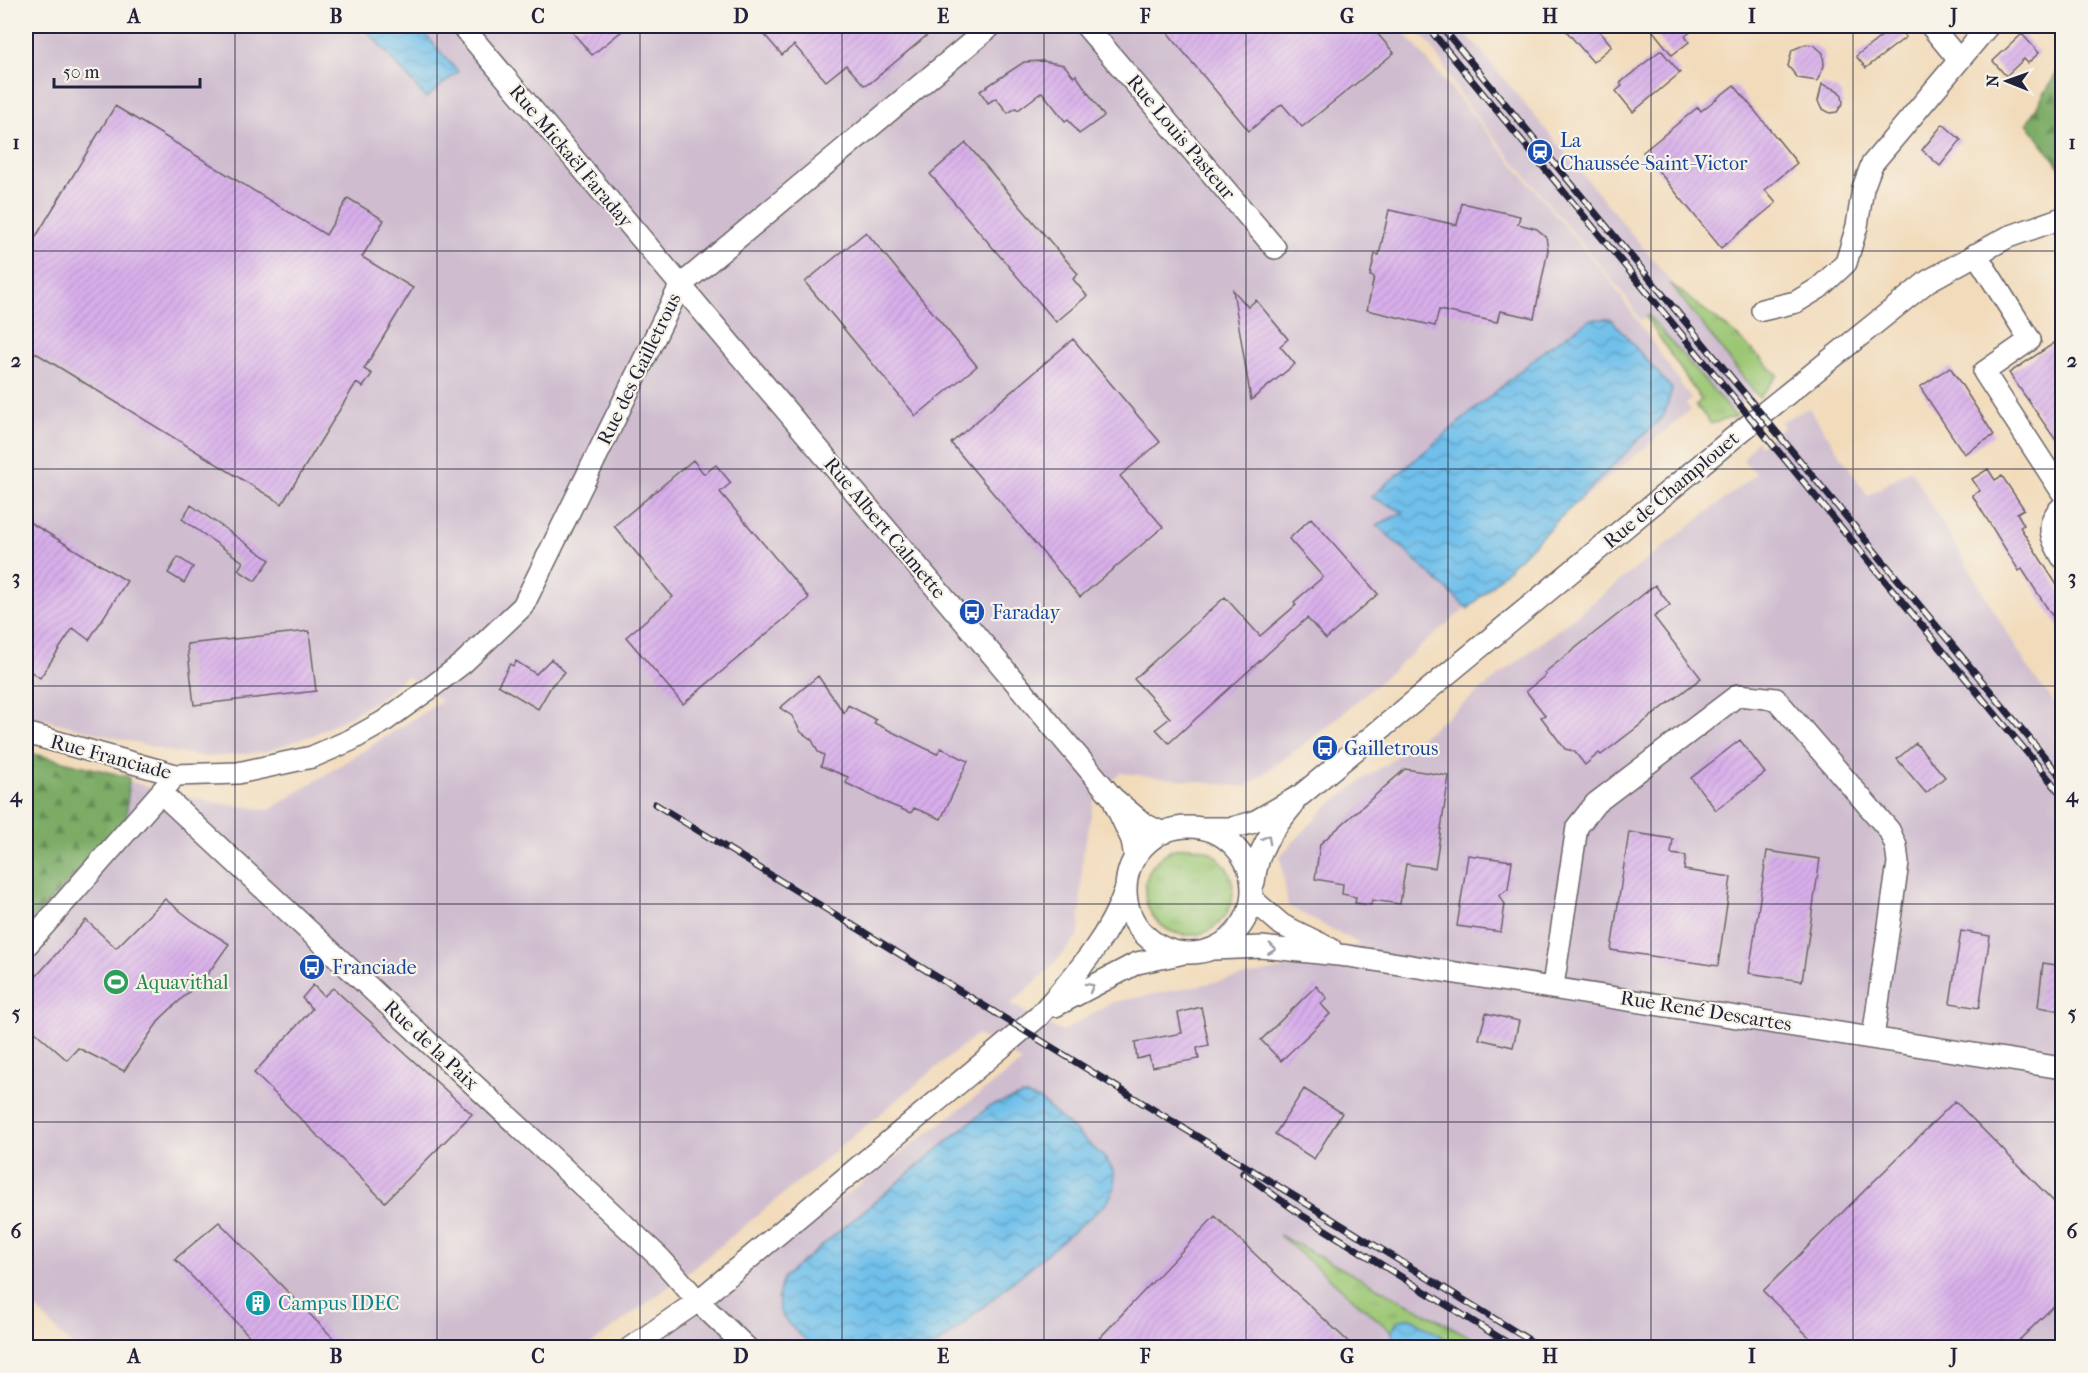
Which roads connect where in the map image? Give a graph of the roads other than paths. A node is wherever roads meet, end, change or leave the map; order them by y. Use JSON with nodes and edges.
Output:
{"nodes":[{"id":1,"x":462,"y":26,"type":"edge"},
{"id":2,"x":991,"y":26,"type":"edge"},
{"id":3,"x":1086,"y":26,"type":"edge"},
{"id":4,"x":1931,"y":26,"type":"edge"},
{"id":5,"x":1988,"y":26,"type":"edge"},
{"id":6,"x":1959,"y":60,"type":"junction"},
{"id":7,"x":2062,"y":218,"type":"edge"},
{"id":8,"x":1275,"y":249,"type":"dead end"},
{"id":9,"x":1976,"y":254,"type":"junction"},
{"id":10,"x":680,"y":286,"type":"junction"},
{"id":11,"x":1762,"y":310,"type":"dead end"},
{"id":12,"x":2062,"y":492,"type":"edge"},
{"id":13,"x":2062,"y":507,"type":"edge"},
{"id":14,"x":2062,"y":557,"type":"edge"},
{"id":15,"x":429,"y":689,"type":"joint"},
{"id":16,"x":26,"y":733,"type":"edge"},
{"id":17,"x":176,"y":775,"type":"junction"},
{"id":18,"x":161,"y":793,"type":"junction"},
{"id":19,"x":1301,"y":795,"type":"junction"},
{"id":20,"x":1113,"y":798,"type":"junction"},
{"id":21,"x":1199,"y":828,"type":"junction"},
{"id":22,"x":1163,"y":833,"type":"junction"},
{"id":23,"x":1135,"y":858,"type":"junction"},
{"id":24,"x":1126,"y":888,"type":"junction"},
{"id":25,"x":1252,"y":896,"type":"junction"},
{"id":26,"x":26,"y":946,"type":"edge"},
{"id":27,"x":1214,"y":949,"type":"junction"},
{"id":28,"x":1182,"y":954,"type":"junction"},
{"id":29,"x":1348,"y":956,"type":"junction"},
{"id":30,"x":1554,"y":986,"type":"junction"},
{"id":31,"x":1039,"y":1016,"type":"junction"},
{"id":32,"x":1873,"y":1038,"type":"junction"},
{"id":33,"x":2062,"y":1068,"type":"edge"},
{"id":34,"x":698,"y":1300,"type":"junction"},
{"id":35,"x":630,"y":1347,"type":"edge"},
{"id":36,"x":747,"y":1347,"type":"edge"}],
"edges":[{"from":1,"to":10,"type":"street","name":"Rue Mickaël Faraday"},
{"from":2,"to":10,"type":"street","name":"Rue des Gailletrous"},
{"from":3,"to":8,"type":"street","name":"Rue Louis Pasteur"},
{"from":4,"to":6,"type":"street"},
{"from":5,"to":6,"type":"street"},
{"from":6,"to":11,"type":"street"},
{"from":7,"to":9,"type":"street","name":"Rue de Champlouet"},
{"from":9,"to":12,"type":"street"},
{"from":9,"to":19,"type":"street","name":"Rue de Champlouet"},
{"from":10,"to":15,"type":"street","name":"Rue des Gailletrous"},
{"from":10,"to":20,"type":"street","name":"Rue Albert Calmette"},
{"from":13,"to":14,"type":"street"},
{"from":15,"to":17,"type":"street","name":"Rue Franciade"},
{"from":16,"to":17,"type":"street","name":"Rue Franciade"},
{"from":17,"to":18,"type":"street"},
{"from":18,"to":26,"type":"street"},
{"from":18,"to":34,"type":"street","name":"Rue de la Paix"},
{"from":19,"to":21,"type":"street","name":"Rue de Champlouet"},
{"from":25,"to":19,"type":"street","name":"Rue de Champlouet","one_way":true},
{"from":20,"to":22,"type":"street","name":"Rue Albert Calmette"},
{"from":20,"to":23,"type":"street","name":"Rue Albert Calmette"},
{"from":21,"to":22,"type":"street"},
{"from":21,"to":25,"type":"street"},
{"from":22,"to":23,"type":"street"},
{"from":23,"to":24,"type":"street"},
{"from":24,"to":28,"type":"street"},
{"from":24,"to":31,"type":"street"},
{"from":25,"to":27,"type":"street"},
{"from":25,"to":29,"type":"street","name":"Rue René Descartes"},
{"from":27,"to":28,"type":"street"},
{"from":27,"to":29,"type":"street","name":"Rue René Descartes","one_way":true},
{"from":31,"to":28,"type":"street","one_way":true},
{"from":29,"to":30,"type":"street","name":"Rue René Descartes"},
{"from":30,"to":32,"type":"street","name":"Rue René Descartes"},
{"from":30,"to":32,"type":"street"},
{"from":31,"to":34,"type":"street"},
{"from":32,"to":33,"type":"street","name":"Rue René Descartes"},
{"from":34,"to":35,"type":"street"},
{"from":34,"to":36,"type":"street","name":"Rue de la Paix"}]}
